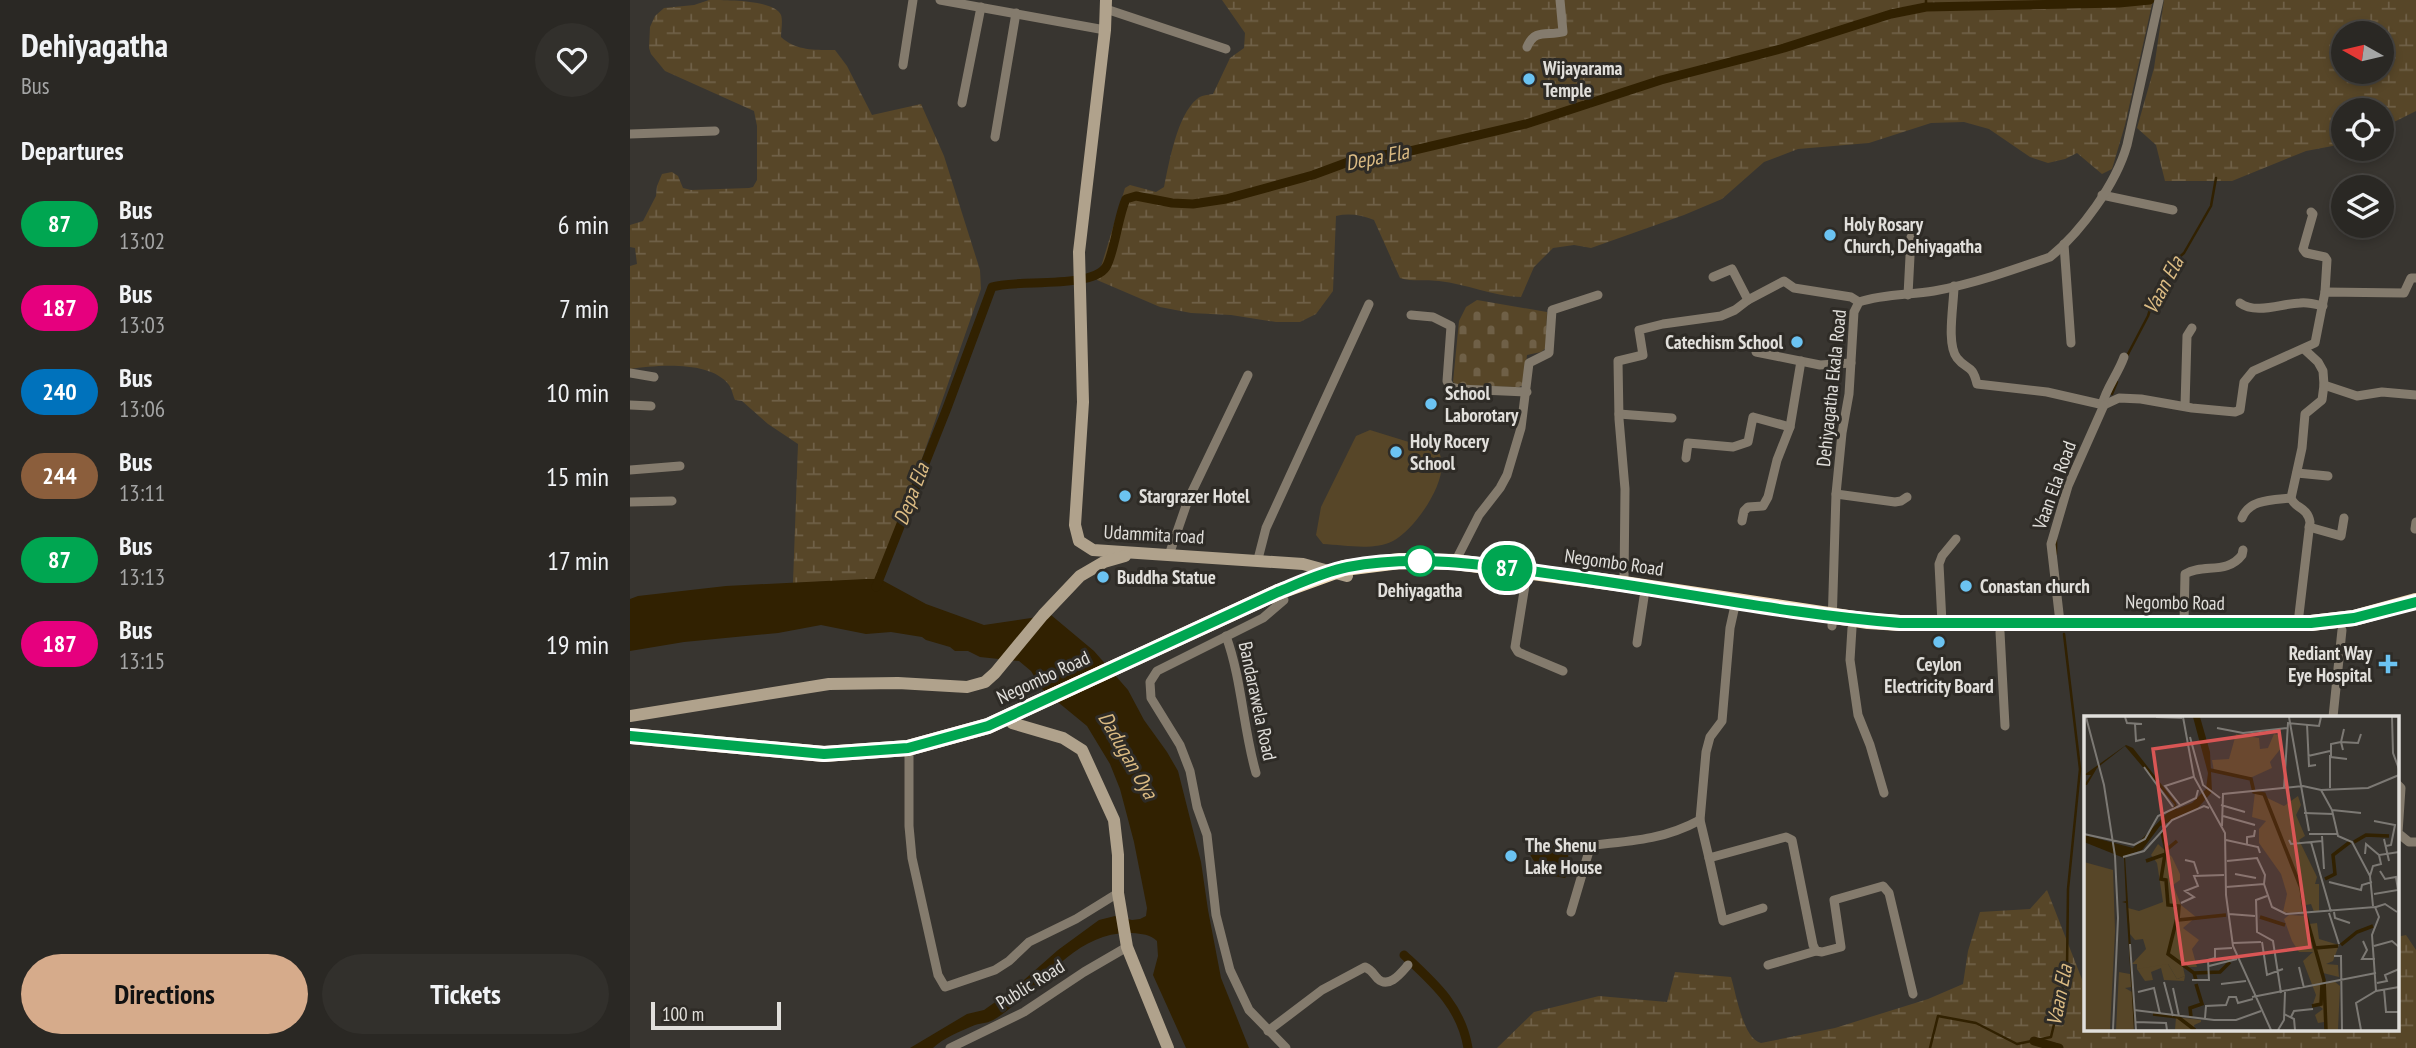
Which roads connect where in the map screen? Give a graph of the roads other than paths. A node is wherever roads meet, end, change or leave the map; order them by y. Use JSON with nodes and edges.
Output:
{"nodes":[{"id":1,"x":914,"y":0,"type":"edge"},
{"id":2,"x":940,"y":0,"type":"edge"},
{"id":3,"x":1560,"y":0,"type":"edge"},
{"id":4,"x":2159,"y":0,"type":"edge"},
{"id":5,"x":1106,"y":4,"type":"edge"},
{"id":6,"x":981,"y":7,"type":"junction"},
{"id":7,"x":1016,"y":13,"type":"junction"},
{"id":8,"x":1105,"y":30,"type":"junction"},
{"id":9,"x":1527,"y":47,"type":"dead end"},
{"id":10,"x":1226,"y":48,"type":"dead end"},
{"id":11,"x":904,"y":65,"type":"dead end"},
{"id":12,"x":962,"y":103,"type":"dead end"},
{"id":13,"x":715,"y":131,"type":"dead end"},
{"id":14,"x":630,"y":134,"type":"edge"},
{"id":15,"x":995,"y":138,"type":"dead end"},
{"id":16,"x":2102,"y":195,"type":"junction"},
{"id":17,"x":2172,"y":210,"type":"dead end"},
{"id":18,"x":2311,"y":212,"type":"dead end"},
{"id":19,"x":1911,"y":237,"type":"dead end"},
{"id":20,"x":2064,"y":244,"type":"junction"},
{"id":21,"x":1713,"y":277,"type":"dead end"},
{"id":22,"x":2416,"y":278,"type":"edge"},
{"id":23,"x":1954,"y":286,"type":"junction"},
{"id":24,"x":2325,"y":292,"type":"junction"},
{"id":25,"x":1598,"y":295,"type":"dead end"},
{"id":26,"x":1908,"y":295,"type":"junction"},
{"id":27,"x":1748,"y":300,"type":"junction"},
{"id":28,"x":1859,"y":302,"type":"junction"},
{"id":29,"x":2241,"y":303,"type":"dead end"},
{"id":30,"x":1369,"y":304,"type":"dead end"},
{"id":31,"x":2323,"y":306,"type":"junction"},
{"id":32,"x":1410,"y":315,"type":"dead end"},
{"id":33,"x":2192,"y":328,"type":"dead end"},
{"id":34,"x":2071,"y":343,"type":"dead end"},
{"id":35,"x":2304,"y":349,"type":"junction"},
{"id":36,"x":1756,"y":352,"type":"dead end"},
{"id":37,"x":2124,"y":357,"type":"dead end"},
{"id":38,"x":1801,"y":361,"type":"junction"},
{"id":39,"x":1851,"y":363,"type":"junction"},
{"id":40,"x":630,"y":373,"type":"edge"},
{"id":41,"x":1248,"y":375,"type":"dead end"},
{"id":42,"x":654,"y":377,"type":"dead end"},
{"id":43,"x":2324,"y":386,"type":"junction"},
{"id":44,"x":1527,"y":392,"type":"junction"},
{"id":45,"x":2416,"y":395,"type":"edge"},
{"id":46,"x":630,"y":405,"type":"edge"},
{"id":47,"x":2103,"y":405,"type":"junction"},
{"id":48,"x":651,"y":406,"type":"dead end"},
{"id":49,"x":2185,"y":407,"type":"junction"},
{"id":50,"x":1619,"y":414,"type":"junction"},
{"id":51,"x":1672,"y":418,"type":"dead end"},
{"id":52,"x":1790,"y":426,"type":"junction"},
{"id":53,"x":1686,"y":458,"type":"dead end"},
{"id":54,"x":680,"y":466,"type":"dead end"},
{"id":55,"x":630,"y":470,"type":"edge"},
{"id":56,"x":2297,"y":473,"type":"junction"},
{"id":57,"x":2328,"y":476,"type":"dead end"},
{"id":58,"x":1836,"y":494,"type":"junction"},
{"id":59,"x":1906,"y":496,"type":"dead end"},
{"id":60,"x":2291,"y":498,"type":"junction"},
{"id":61,"x":672,"y":501,"type":"dead end"},
{"id":62,"x":630,"y":502,"type":"edge"},
{"id":63,"x":2242,"y":518,"type":"dead end"},
{"id":64,"x":2344,"y":518,"type":"dead end"},
{"id":65,"x":1742,"y":520,"type":"dead end"},
{"id":66,"x":2309,"y":527,"type":"junction"},
{"id":67,"x":1956,"y":539,"type":"dead end"},
{"id":68,"x":2242,"y":550,"type":"dead end"},
{"id":69,"x":1139,"y":553,"type":"junction"},
{"id":70,"x":1169,"y":555,"type":"junction"},
{"id":71,"x":1258,"y":559,"type":"junction"},
{"id":72,"x":1455,"y":562,"type":"junction"},
{"id":73,"x":1340,"y":574,"type":"junction"},
{"id":74,"x":1526,"y":579,"type":"junction"},
{"id":75,"x":1624,"y":584,"type":"junction"},
{"id":76,"x":1644,"y":597,"type":"junction"},
{"id":77,"x":1283,"y":600,"type":"junction"},
{"id":78,"x":2416,"y":601,"type":"edge"},
{"id":79,"x":1734,"y":610,"type":"junction"},
{"id":80,"x":2416,"y":612,"type":"edge"},
{"id":81,"x":1833,"y":621,"type":"junction"},
{"id":82,"x":2060,"y":622,"type":"junction"},
{"id":83,"x":1942,"y":623,"type":"junction"},
{"id":84,"x":2184,"y":623,"type":"junction"},
{"id":85,"x":2298,"y":623,"type":"junction"},
{"id":86,"x":1852,"y":628,"type":"junction"},
{"id":87,"x":2342,"y":630,"type":"junction"},
{"id":88,"x":2000,"y":632,"type":"junction"},
{"id":89,"x":1226,"y":636,"type":"junction"},
{"id":90,"x":1637,"y":643,"type":"dead end"},
{"id":91,"x":1128,"y":665,"type":"junction"},
{"id":92,"x":1563,"y":671,"type":"dead end"},
{"id":93,"x":1035,"y":709,"type":"junction"},
{"id":94,"x":630,"y":716,"type":"edge"},
{"id":95,"x":2333,"y":716,"type":"edge"},
{"id":96,"x":1012,"y":723,"type":"junction"},
{"id":97,"x":2005,"y":726,"type":"dead end"},
{"id":98,"x":630,"y":736,"type":"edge"},
{"id":99,"x":630,"y":744,"type":"edge"},
{"id":100,"x":909,"y":756,"type":"junction"},
{"id":101,"x":1256,"y":773,"type":"dead end"},
{"id":102,"x":2399,"y":786,"type":"edge"},
{"id":103,"x":1884,"y":793,"type":"dead end"},
{"id":104,"x":2399,"y":818,"type":"edge"},
{"id":105,"x":1700,"y":820,"type":"junction"},
{"id":106,"x":2399,"y":834,"type":"edge"},
{"id":107,"x":2416,"y":842,"type":"edge"},
{"id":108,"x":1709,"y":859,"type":"junction"},
{"id":109,"x":1118,"y":892,"type":"junction"},
{"id":110,"x":1763,"y":908,"type":"dead end"},
{"id":111,"x":1571,"y":912,"type":"dead end"},
{"id":112,"x":1127,"y":942,"type":"junction"},
{"id":113,"x":1816,"y":951,"type":"junction"},
{"id":114,"x":1408,"y":965,"type":"dead end"},
{"id":115,"x":1768,"y":965,"type":"dead end"},
{"id":116,"x":1913,"y":994,"type":"dead end"},
{"id":117,"x":1268,"y":1031,"type":"junction"},
{"id":118,"x":950,"y":1048,"type":"edge"},
{"id":119,"x":1168,"y":1048,"type":"edge"},
{"id":120,"x":1286,"y":1048,"type":"edge"}],
"edges":[{"from":1,"to":11,"type":"street"},
{"from":2,"to":6,"type":"street"},
{"from":3,"to":9,"type":"street"},
{"from":4,"to":16,"type":"street","name":"Dehiyagatha Ekala Road"},
{"from":5,"to":8,"type":"street"},
{"from":5,"to":10,"type":"street"},
{"from":6,"to":7,"type":"street"},
{"from":6,"to":12,"type":"street"},
{"from":7,"to":8,"type":"street"},
{"from":7,"to":15,"type":"street"},
{"from":8,"to":69,"type":"street","name":"Udammita road"},
{"from":13,"to":14,"type":"street"},
{"from":16,"to":17,"type":"street"},
{"from":16,"to":20,"type":"street","name":"Dehiyagatha Ekala Road"},
{"from":18,"to":24,"type":"street"},
{"from":19,"to":26,"type":"street"},
{"from":20,"to":23,"type":"street","name":"Dehiyagatha Ekala Road"},
{"from":20,"to":34,"type":"street"},
{"from":21,"to":27,"type":"street"},
{"from":22,"to":24,"type":"street"},
{"from":23,"to":26,"type":"street","name":"Dehiyagatha Ekala Road"},
{"from":23,"to":47,"type":"street"},
{"from":24,"to":31,"type":"street"},
{"from":25,"to":44,"type":"street"},
{"from":26,"to":28,"type":"street","name":"Dehiyagatha Ekala Road"},
{"from":27,"to":28,"type":"street"},
{"from":27,"to":50,"type":"street"},
{"from":28,"to":39,"type":"street","name":"Dehiyagatha Ekala Road"},
{"from":29,"to":31,"type":"street"},
{"from":30,"to":71,"type":"street"},
{"from":31,"to":35,"type":"street"},
{"from":32,"to":44,"type":"street"},
{"from":33,"to":49,"type":"street"},
{"from":35,"to":43,"type":"street"},
{"from":35,"to":49,"type":"street"},
{"from":36,"to":38,"type":"street"},
{"from":37,"to":47,"type":"street","name":"Vaan Ela Road"},
{"from":38,"to":39,"type":"street"},
{"from":38,"to":52,"type":"street"},
{"from":39,"to":58,"type":"street","name":"Dehiyagatha Ekala Road"},
{"from":40,"to":42,"type":"street"},
{"from":41,"to":70,"type":"street"},
{"from":43,"to":45,"type":"street"},
{"from":43,"to":56,"type":"street"},
{"from":44,"to":72,"type":"street"},
{"from":46,"to":48,"type":"street"},
{"from":47,"to":49,"type":"street"},
{"from":47,"to":82,"type":"street","name":"Vaan Ela Road"},
{"from":50,"to":51,"type":"street"},
{"from":50,"to":75,"type":"street"},
{"from":52,"to":53,"type":"street"},
{"from":52,"to":65,"type":"street"},
{"from":54,"to":55,"type":"street"},
{"from":56,"to":57,"type":"street"},
{"from":56,"to":60,"type":"street"},
{"from":58,"to":59,"type":"street"},
{"from":58,"to":81,"type":"street","name":"Dehiyagatha Ekala Road"},
{"from":60,"to":63,"type":"street"},
{"from":60,"to":66,"type":"street"},
{"from":61,"to":62,"type":"street"},
{"from":64,"to":66,"type":"street"},
{"from":66,"to":85,"type":"street"},
{"from":67,"to":83,"type":"street"},
{"from":68,"to":84,"type":"street"},
{"from":69,"to":70,"type":"street","name":"Udammita road"},
{"from":69,"to":94,"type":"street"},
{"from":70,"to":71,"type":"street","name":"Udammita road"},
{"from":71,"to":73,"type":"street","name":"Udammita road"},
{"from":72,"to":73,"type":"highway","name":"Negombo Road"},
{"from":72,"to":75,"type":"highway","name":"Negombo Road"},
{"from":73,"to":74,"type":"highway","name":"Negombo Road"},
{"from":73,"to":77,"type":"highway","name":"Negombo Road"},
{"from":73,"to":91,"type":"highway","name":"Negombo Road"},
{"from":74,"to":76,"type":"highway","name":"Negombo Road"},
{"from":74,"to":92,"type":"street"},
{"from":75,"to":81,"type":"highway","name":"Negombo Road"},
{"from":76,"to":79,"type":"highway","name":"Negombo Road"},
{"from":76,"to":90,"type":"street"},
{"from":77,"to":89,"type":"street"},
{"from":77,"to":91,"type":"highway","name":"Negombo Road"},
{"from":78,"to":85,"type":"highway","name":"Negombo Road"},
{"from":79,"to":81,"type":"highway","name":"Negombo Road"},
{"from":79,"to":105,"type":"street"},
{"from":80,"to":87,"type":"highway","name":"Negombo Road"},
{"from":81,"to":83,"type":"highway","name":"Negombo Road"},
{"from":81,"to":86,"type":"highway","name":"Negombo Road"},
{"from":82,"to":83,"type":"highway","name":"Negombo Road"},
{"from":82,"to":84,"type":"highway","name":"Negombo Road"},
{"from":84,"to":85,"type":"highway","name":"Negombo Road"},
{"from":86,"to":88,"type":"highway","name":"Negombo Road"},
{"from":86,"to":103,"type":"street"},
{"from":87,"to":88,"type":"highway","name":"Negombo Road"},
{"from":87,"to":95,"type":"street"},
{"from":88,"to":97,"type":"street"},
{"from":89,"to":101,"type":"street","name":"Bandarawela Road"},
{"from":89,"to":117,"type":"street"},
{"from":91,"to":93,"type":"highway","name":"Negombo Road"},
{"from":93,"to":96,"type":"highway","name":"Negombo Road"},
{"from":93,"to":98,"type":"highway","name":"Negombo Road"},
{"from":96,"to":100,"type":"highway","name":"Negombo Road"},
{"from":96,"to":109,"type":"street"},
{"from":99,"to":100,"type":"highway","name":"Negombo Road"},
{"from":100,"to":109,"type":"street"},
{"from":102,"to":104,"type":"street"},
{"from":105,"to":108,"type":"street"},
{"from":105,"to":111,"type":"street"},
{"from":106,"to":107,"type":"street"},
{"from":108,"to":110,"type":"street"},
{"from":108,"to":113,"type":"street"},
{"from":109,"to":112,"type":"street"},
{"from":112,"to":118,"type":"street","name":"Public Road"},
{"from":112,"to":119,"type":"street"},
{"from":113,"to":115,"type":"street"},
{"from":113,"to":116,"type":"street"},
{"from":114,"to":117,"type":"street"},
{"from":117,"to":120,"type":"street"}]}
